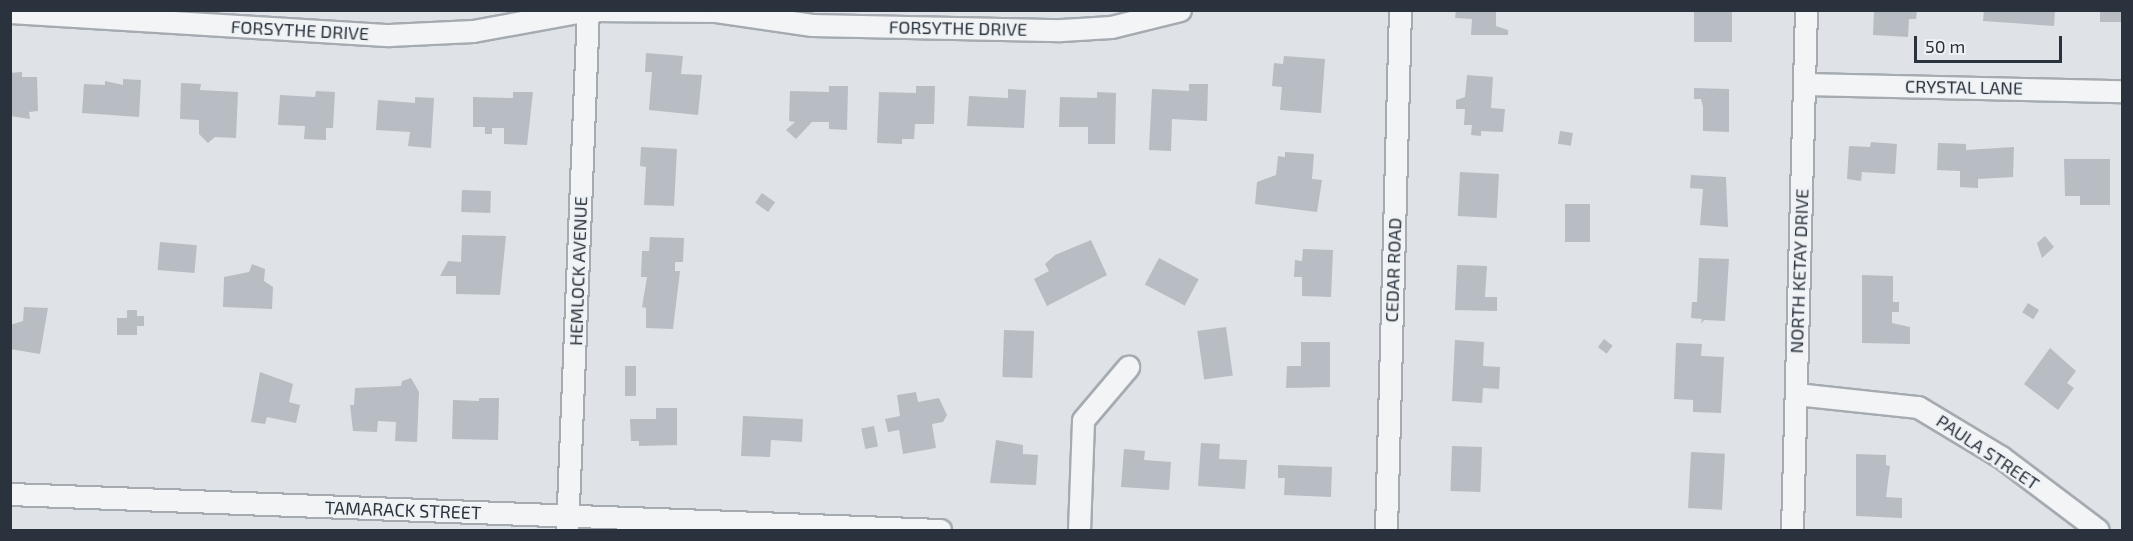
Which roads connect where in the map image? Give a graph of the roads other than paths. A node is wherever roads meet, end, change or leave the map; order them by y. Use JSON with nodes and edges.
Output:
{"nodes":[{"id":1,"x":589,"y":10,"type":"edge"},
{"id":2,"x":1180,"y":10,"type":"edge"},
{"id":3,"x":1400,"y":10,"type":"edge"},
{"id":4,"x":1806,"y":10,"type":"edge"},
{"id":5,"x":10,"y":12,"type":"edge"},
{"id":6,"x":252,"y":19,"type":"edge"},
{"id":7,"x":1805,"y":84,"type":"junction"},
{"id":8,"x":2122,"y":91,"type":"edge"},
{"id":9,"x":1128,"y":367,"type":"dead end"},
{"id":10,"x":1796,"y":394,"type":"junction"},
{"id":11,"x":10,"y":494,"type":"edge"},
{"id":12,"x":567,"y":524,"type":"edge"},
{"id":13,"x":940,"y":531,"type":"edge"},
{"id":14,"x":1079,"y":531,"type":"edge"},
{"id":15,"x":1386,"y":531,"type":"edge"},
{"id":16,"x":1792,"y":531,"type":"edge"},
{"id":17,"x":2098,"y":531,"type":"edge"}],
"edges":[{"from":1,"to":2,"type":"street","name":"FORSYTHE DRIVE"},
{"from":1,"to":6,"type":"street","name":"FORSYTHE DRIVE"},
{"from":1,"to":12,"type":"street","name":"HEMLOCK AVENUE"},
{"from":3,"to":15,"type":"street","name":"CEDAR ROAD"},
{"from":4,"to":7,"type":"street","name":"NORTH KETAY DRIVE"},
{"from":5,"to":6,"type":"street","name":"FORSYTHE DRIVE"},
{"from":7,"to":8,"type":"street","name":"CRYSTAL LANE"},
{"from":7,"to":10,"type":"street","name":"NORTH KETAY DRIVE"},
{"from":9,"to":14,"type":"street"},
{"from":10,"to":16,"type":"street","name":"NORTH KETAY DRIVE"},
{"from":10,"to":17,"type":"street","name":"PAULA STREET"},
{"from":11,"to":12,"type":"street","name":"TAMARACK STREET"},
{"from":12,"to":13,"type":"street","name":"TAMARACK STREET"}]}
